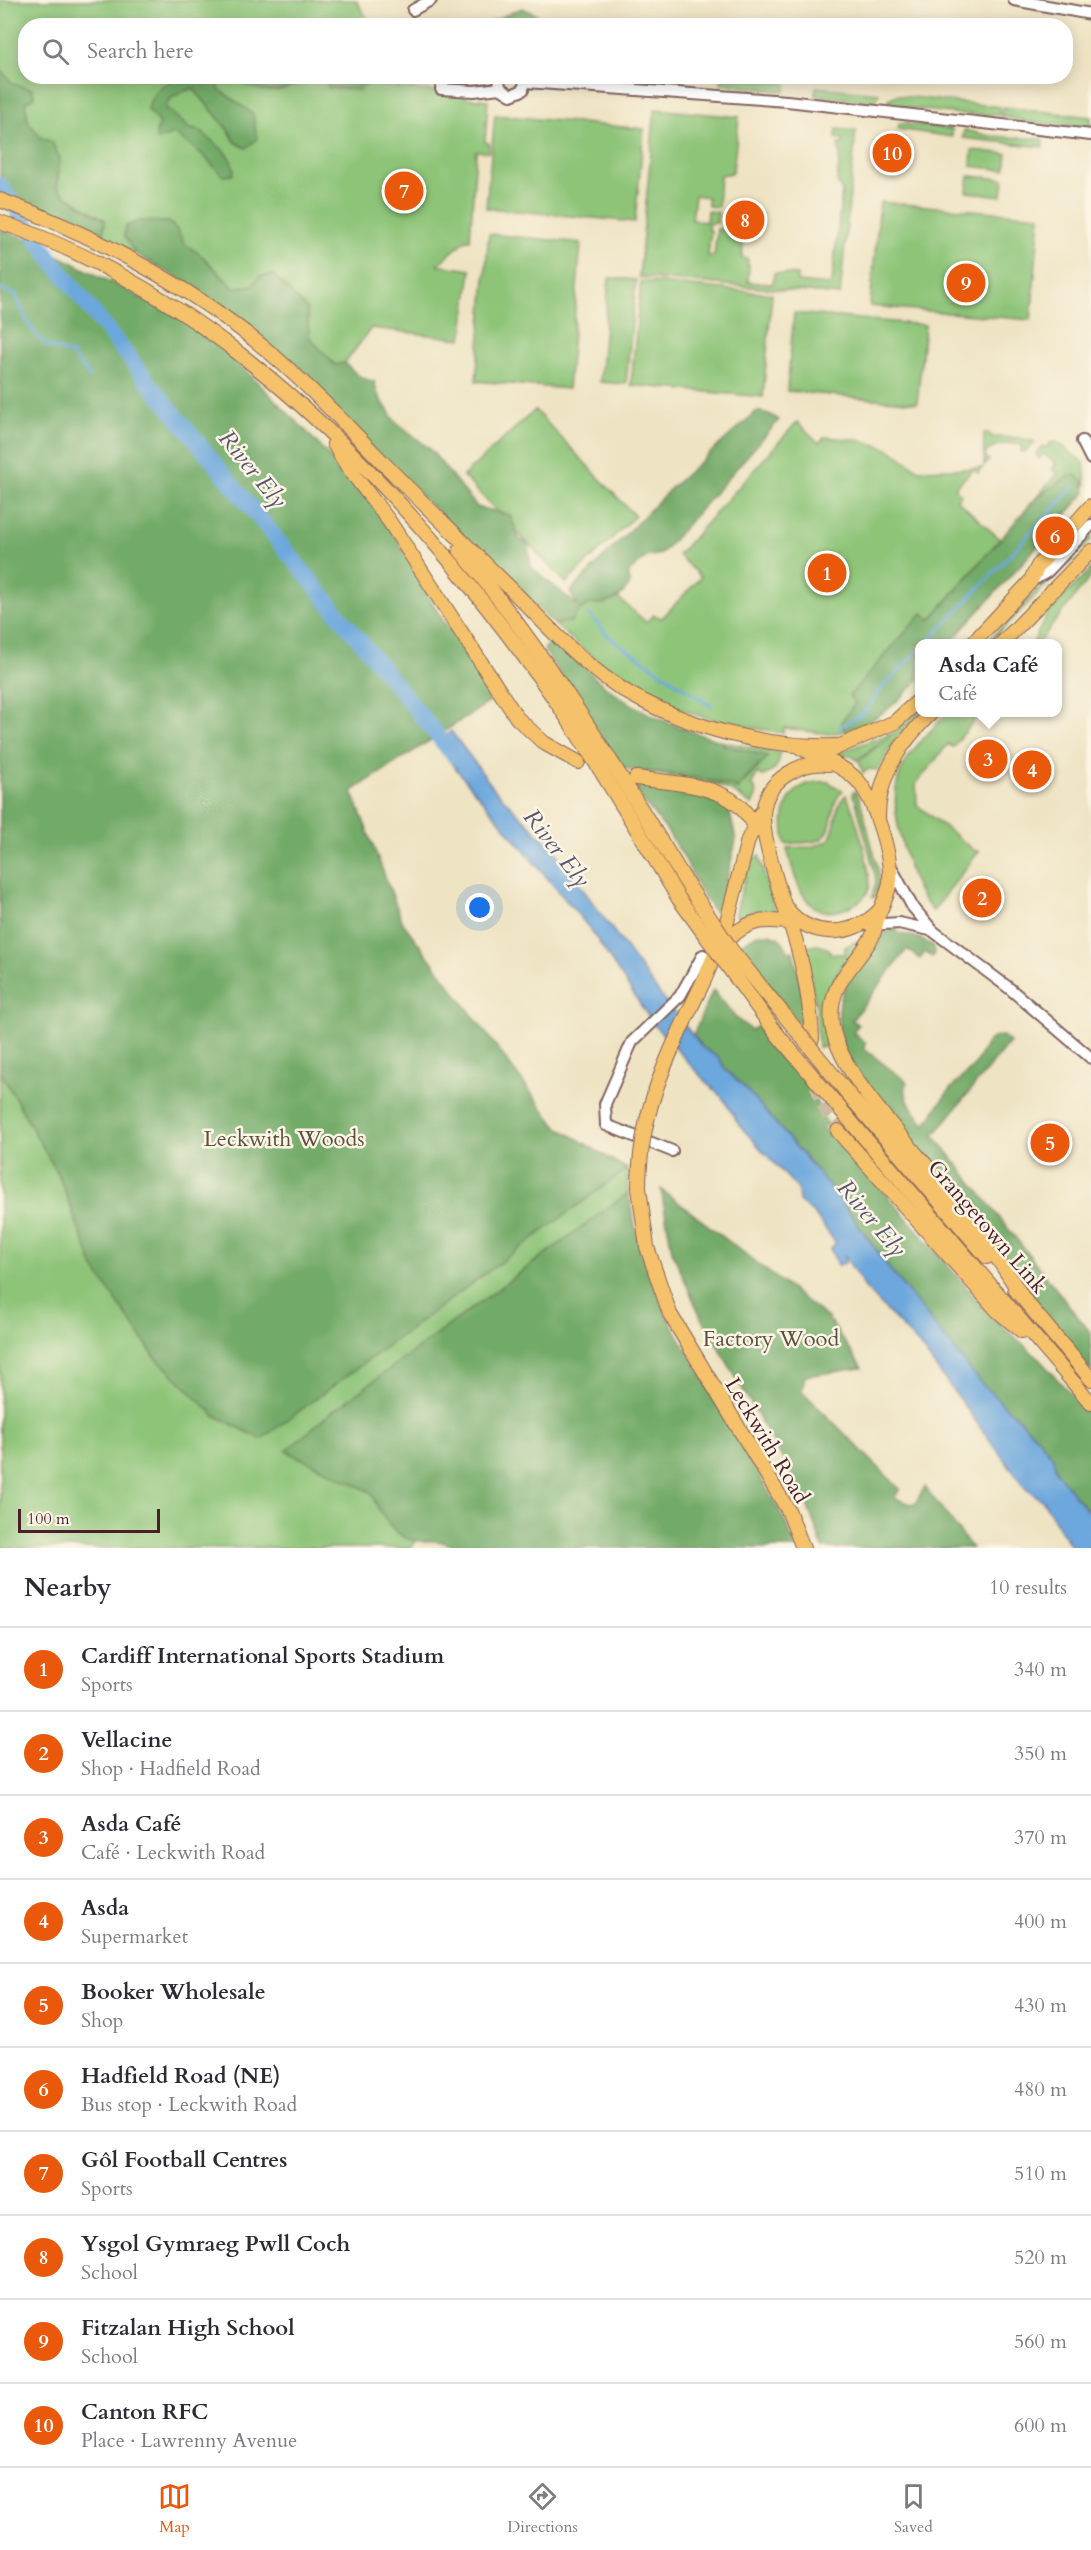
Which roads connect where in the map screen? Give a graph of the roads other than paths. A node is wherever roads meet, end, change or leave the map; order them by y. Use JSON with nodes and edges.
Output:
{"nodes":[{"id":1,"x":431,"y":0,"type":"edge"},
{"id":2,"x":1014,"y":0,"type":"edge"},
{"id":3,"x":413,"y":10,"type":"dead end"},
{"id":4,"x":1091,"y":14,"type":"edge"},
{"id":5,"x":500,"y":84,"type":"edge"},
{"id":6,"x":525,"y":84,"type":"edge"},
{"id":7,"x":585,"y":84,"type":"edge"},
{"id":8,"x":500,"y":88,"type":"junction"},
{"id":9,"x":441,"y":89,"type":"dead end"},
{"id":10,"x":1091,"y":135,"type":"edge"},
{"id":11,"x":0,"y":201,"type":"edge"},
{"id":12,"x":0,"y":222,"type":"edge"},
{"id":13,"x":325,"y":427,"type":"junction"},
{"id":14,"x":1091,"y":444,"type":"edge"},
{"id":15,"x":1091,"y":459,"type":"edge"},
{"id":16,"x":411,"y":490,"type":"junction"},
{"id":17,"x":1091,"y":506,"type":"edge"},
{"id":18,"x":1091,"y":525,"type":"edge"},
{"id":19,"x":1091,"y":551,"type":"edge"},
{"id":20,"x":1030,"y":582,"type":"junction"},
{"id":21,"x":977,"y":639,"type":"edge"},
{"id":22,"x":1006,"y":639,"type":"edge"},
{"id":23,"x":915,"y":704,"type":"edge"},
{"id":24,"x":927,"y":717,"type":"edge"},
{"id":25,"x":797,"y":746,"type":"junction"},
{"id":26,"x":837,"y":746,"type":"junction"},
{"id":27,"x":818,"y":756,"type":"junction"},
{"id":28,"x":578,"y":762,"type":"dead end"},
{"id":29,"x":834,"y":765,"type":"junction"},
{"id":30,"x":800,"y":766,"type":"junction"},
{"id":31,"x":636,"y":778,"type":"dead end"},
{"id":32,"x":763,"y":807,"type":"junction"},
{"id":33,"x":755,"y":825,"type":"junction"},
{"id":34,"x":879,"y":826,"type":"junction"},
{"id":35,"x":765,"y":839,"type":"junction"},
{"id":36,"x":888,"y":861,"type":"junction"},
{"id":37,"x":782,"y":902,"type":"junction"},
{"id":38,"x":880,"y":910,"type":"junction"},
{"id":39,"x":789,"y":923,"type":"junction"},
{"id":40,"x":876,"y":924,"type":"junction"},
{"id":41,"x":806,"y":925,"type":"junction"},
{"id":42,"x":852,"y":928,"type":"junction"},
{"id":43,"x":933,"y":931,"type":"junction"},
{"id":44,"x":714,"y":955,"type":"junction"},
{"id":45,"x":812,"y":1039,"type":"tunnel mouth"},
{"id":46,"x":1091,"y":1058,"type":"edge"},
{"id":47,"x":838,"y":1131,"type":"tunnel mouth"},
{"id":48,"x":672,"y":1151,"type":"dead end"},
{"id":49,"x":1021,"y":1295,"type":"junction"},
{"id":50,"x":1047,"y":1351,"type":"junction"},
{"id":51,"x":1091,"y":1379,"type":"edge"},
{"id":52,"x":1091,"y":1403,"type":"edge"},
{"id":53,"x":803,"y":1548,"type":"edge"}],
"edges":[{"from":1,"to":3,"type":"street"},
{"from":2,"to":4,"type":"street"},
{"from":5,"to":8,"type":"street"},
{"from":6,"to":8,"type":"street"},
{"from":7,"to":10,"type":"street"},
{"from":8,"to":9,"type":"street"},
{"from":11,"to":16,"type":"main road"},
{"from":12,"to":13,"type":"main road","name":"Grangetown Link"},
{"from":13,"to":28,"type":"main road"},
{"from":13,"to":50,"type":"main road","name":"Grangetown Link","bridge":true},
{"from":14,"to":15,"type":"street"},
{"from":16,"to":25,"type":"main road"},
{"from":16,"to":49,"type":"main road","name":"Grangetown Link","bridge":true},
{"from":17,"to":20,"type":"main road"},
{"from":18,"to":20,"type":"street"},
{"from":19,"to":22,"type":"main road"},
{"from":20,"to":21,"type":"main road"},
{"from":23,"to":26,"type":"main road"},
{"from":24,"to":34,"type":"main road"},
{"from":25,"to":26,"type":"main road"},
{"from":25,"to":27,"type":"main road"},
{"from":26,"to":27,"type":"main road"},
{"from":27,"to":29,"type":"main road"},
{"from":27,"to":30,"type":"main road"},
{"from":29,"to":30,"type":"main road"},
{"from":29,"to":34,"type":"main road"},
{"from":30,"to":32,"type":"main road"},
{"from":31,"to":33,"type":"main road"},
{"from":32,"to":33,"type":"main road","name":"Leckwith Road"},
{"from":32,"to":35,"type":"main road"},
{"from":33,"to":35,"type":"main road"},
{"from":33,"to":44,"type":"main road","name":"Leckwith Road"},
{"from":34,"to":36,"type":"main road"},
{"from":35,"to":37,"type":"main road"},
{"from":36,"to":38,"type":"main road"},
{"from":36,"to":43,"type":"street"},
{"from":37,"to":39,"type":"main road"},
{"from":37,"to":41,"type":"main road"},
{"from":38,"to":40,"type":"main road"},
{"from":38,"to":42,"type":"main road"},
{"from":39,"to":41,"type":"main road","name":"Leckwith Road"},
{"from":39,"to":44,"type":"main road","name":"Leckwith Road"},
{"from":39,"to":45,"type":"main road"},
{"from":40,"to":42,"type":"street"},
{"from":40,"to":43,"type":"street"},
{"from":40,"to":49,"type":"main road"},
{"from":41,"to":42,"type":"main road"},
{"from":43,"to":46,"type":"street"},
{"from":44,"to":48,"type":"street"},
{"from":44,"to":53,"type":"main road","name":"Leckwith Road","bridge":true},
{"from":47,"to":50,"type":"main road"},
{"from":49,"to":51,"type":"main road","name":"Grangetown Link"},
{"from":50,"to":52,"type":"main road","name":"Grangetown Link"}]}
